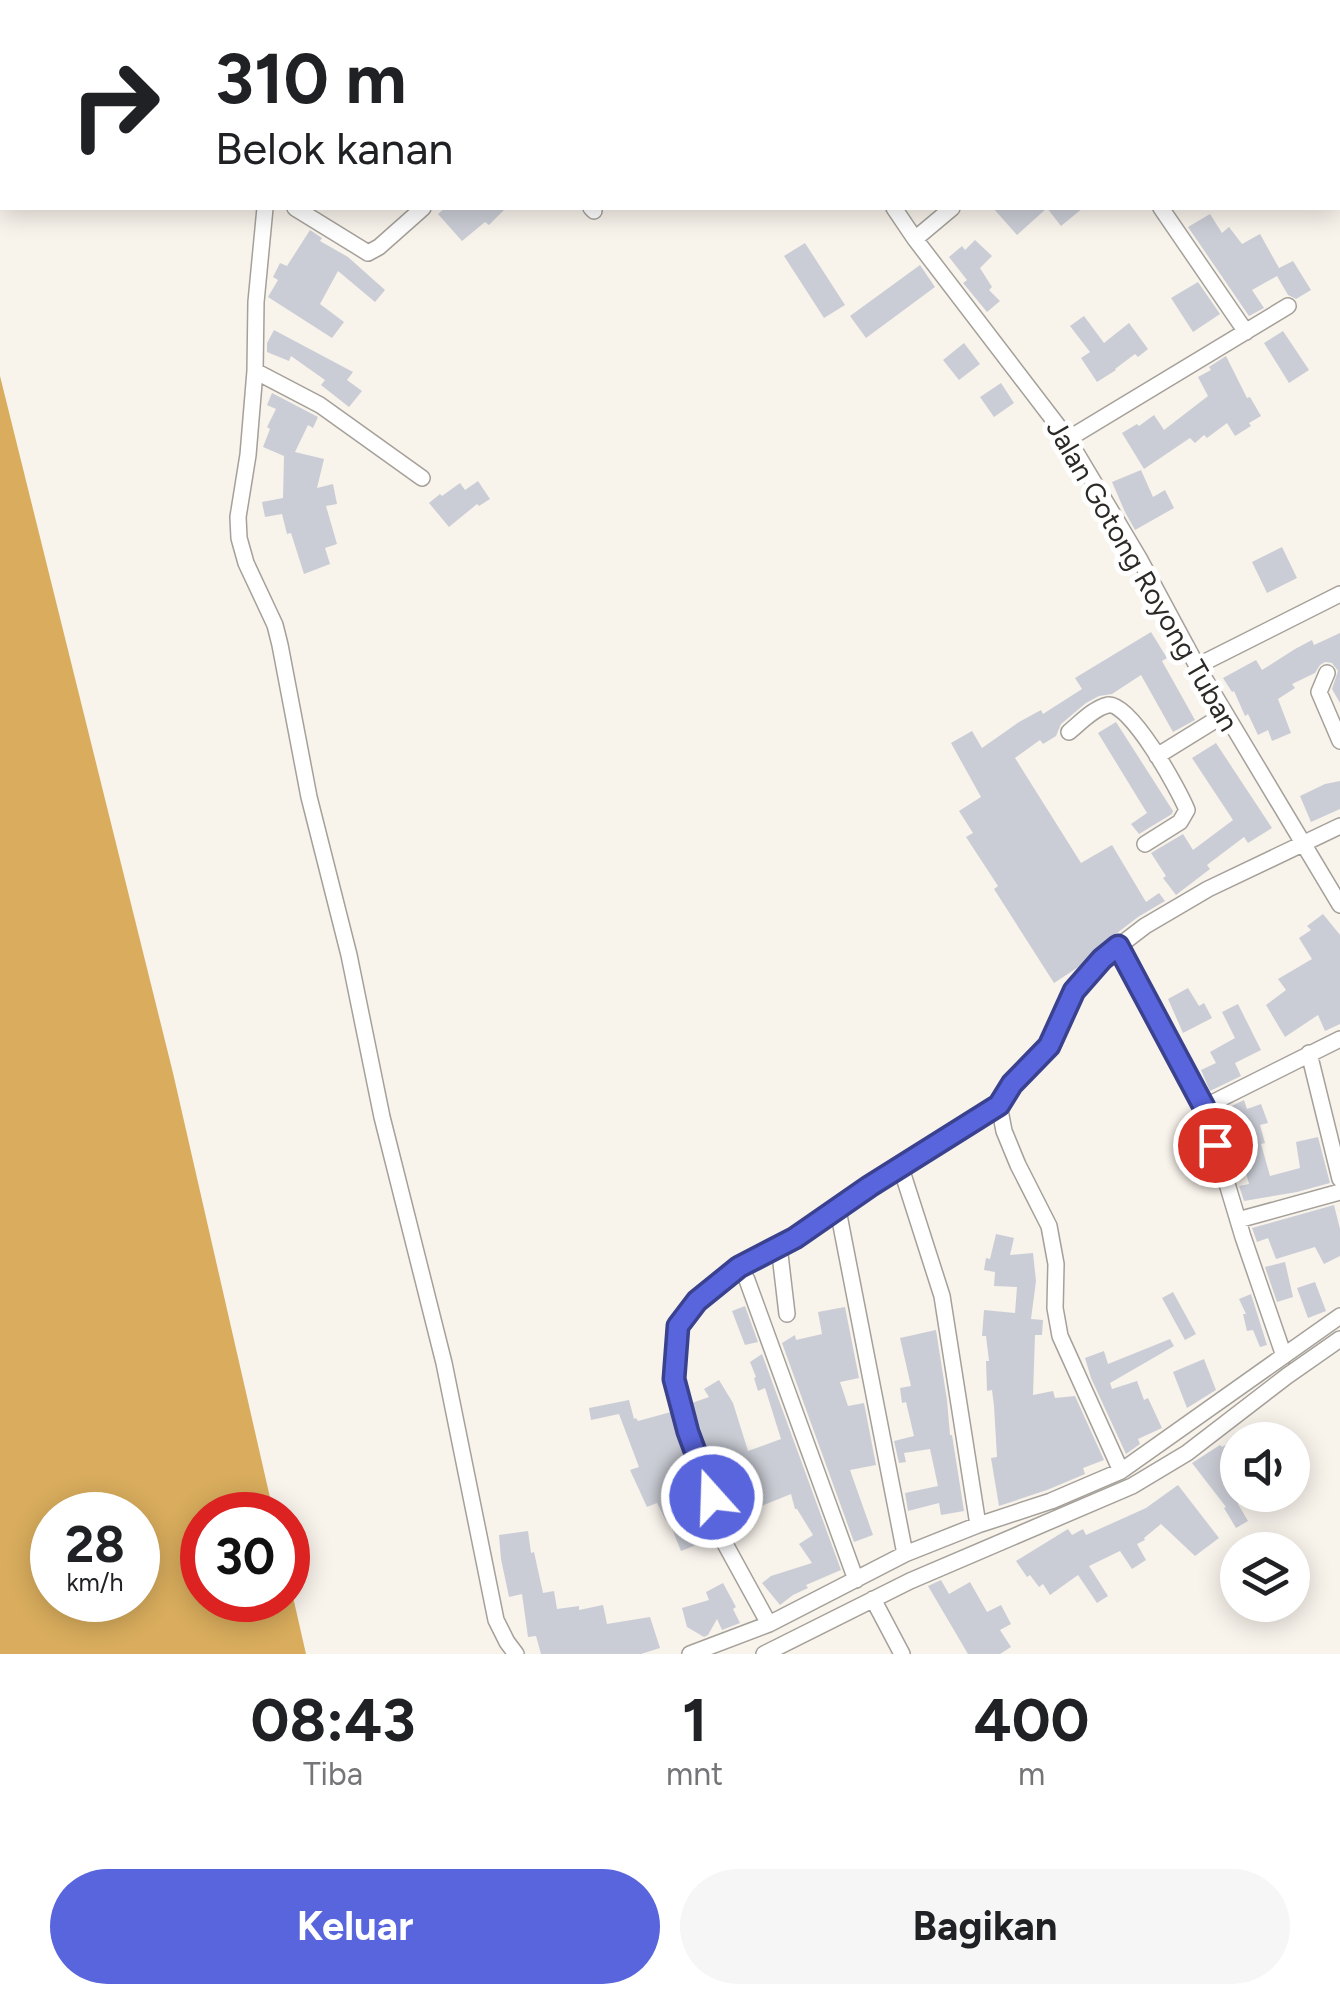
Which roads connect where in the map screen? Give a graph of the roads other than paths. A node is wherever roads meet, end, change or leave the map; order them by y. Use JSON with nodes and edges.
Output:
{"nodes":[{"id":1,"x":265,"y":210,"type":"edge"},
{"id":2,"x":298,"y":210,"type":"edge"},
{"id":3,"x":421,"y":210,"type":"edge"},
{"id":4,"x":895,"y":210,"type":"edge"},
{"id":5,"x":950,"y":210,"type":"edge"},
{"id":6,"x":1161,"y":210,"type":"edge"},
{"id":7,"x":915,"y":239,"type":"junction"},
{"id":8,"x":1288,"y":306,"type":"dead end"},
{"id":9,"x":1246,"y":332,"type":"junction"},
{"id":10,"x":255,"y":371,"type":"junction"},
{"id":11,"x":1068,"y":439,"type":"junction"},
{"id":12,"x":422,"y":478,"type":"dead end"},
{"id":13,"x":1340,"y":594,"type":"edge"},
{"id":14,"x":1197,"y":666,"type":"junction"},
{"id":15,"x":1326,"y":672,"type":"dead end"},
{"id":16,"x":1225,"y":714,"type":"junction"},
{"id":17,"x":1069,"y":732,"type":"dead end"},
{"id":18,"x":1340,"y":741,"type":"edge"},
{"id":19,"x":1157,"y":756,"type":"junction"},
{"id":20,"x":1340,"y":826,"type":"edge"},
{"id":21,"x":1144,"y":844,"type":"dead end"},
{"id":22,"x":1302,"y":844,"type":"junction"},
{"id":23,"x":1340,"y":906,"type":"edge"},
{"id":24,"x":1118,"y":946,"type":"junction"},
{"id":25,"x":1340,"y":1040,"type":"edge"},
{"id":26,"x":1309,"y":1053,"type":"junction"},
{"id":27,"x":999,"y":1105,"type":"junction"},
{"id":28,"x":1204,"y":1107,"type":"junction"},
{"id":29,"x":902,"y":1168,"type":"junction"},
{"id":30,"x":1340,"y":1178,"type":"edge"},
{"id":31,"x":1340,"y":1192,"type":"edge"},
{"id":32,"x":838,"y":1210,"type":"junction"},
{"id":33,"x":1238,"y":1220,"type":"junction"},
{"id":34,"x":779,"y":1246,"type":"junction"},
{"id":35,"x":739,"y":1267,"type":"junction"},
{"id":36,"x":787,"y":1314,"type":"dead end"},
{"id":37,"x":1340,"y":1316,"type":"edge"},
{"id":38,"x":1340,"y":1339,"type":"edge"},
{"id":39,"x":1284,"y":1356,"type":"junction"},
{"id":40,"x":1122,"y":1472,"type":"junction"},
{"id":41,"x":978,"y":1524,"type":"junction"},
{"id":42,"x":906,"y":1554,"type":"junction"},
{"id":43,"x":856,"y":1580,"type":"junction"},
{"id":44,"x":873,"y":1599,"type":"junction"},
{"id":45,"x":770,"y":1624,"type":"junction"},
{"id":46,"x":516,"y":1654,"type":"edge"},
{"id":47,"x":690,"y":1654,"type":"edge"},
{"id":48,"x":764,"y":1654,"type":"edge"},
{"id":49,"x":902,"y":1654,"type":"edge"}],
"edges":[{"from":1,"to":10,"type":"street"},
{"from":2,"to":3,"type":"street"},
{"from":4,"to":7,"type":"street","name":"Jalan Gotong Royong Tuban"},
{"from":5,"to":7,"type":"street"},
{"from":6,"to":9,"type":"street"},
{"from":7,"to":11,"type":"street","name":"Jalan Gotong Royong Tuban"},
{"from":8,"to":9,"type":"street"},
{"from":9,"to":11,"type":"street"},
{"from":10,"to":12,"type":"street"},
{"from":10,"to":46,"type":"street"},
{"from":11,"to":14,"type":"street","name":"Jalan Gotong Royong Tuban"},
{"from":13,"to":14,"type":"street"},
{"from":14,"to":16,"type":"street","name":"Jalan Gotong Royong Tuban"},
{"from":15,"to":18,"type":"street"},
{"from":16,"to":19,"type":"street"},
{"from":16,"to":22,"type":"street","name":"Jalan Gotong Royong Tuban"},
{"from":17,"to":19,"type":"street"},
{"from":19,"to":21,"type":"street"},
{"from":20,"to":22,"type":"street"},
{"from":22,"to":23,"type":"street","name":"Jalan Gotong Royong Tuban"},
{"from":22,"to":24,"type":"street"},
{"from":24,"to":27,"type":"street"},
{"from":24,"to":28,"type":"street"},
{"from":25,"to":26,"type":"street"},
{"from":26,"to":28,"type":"street"},
{"from":26,"to":30,"type":"street"},
{"from":27,"to":29,"type":"street"},
{"from":27,"to":40,"type":"street"},
{"from":28,"to":33,"type":"street"},
{"from":29,"to":32,"type":"street"},
{"from":29,"to":41,"type":"street"},
{"from":31,"to":33,"type":"street"},
{"from":32,"to":34,"type":"street"},
{"from":32,"to":42,"type":"street"},
{"from":33,"to":39,"type":"street"},
{"from":34,"to":35,"type":"street"},
{"from":34,"to":36,"type":"street"},
{"from":35,"to":43,"type":"street"},
{"from":35,"to":45,"type":"street"},
{"from":37,"to":39,"type":"street"},
{"from":38,"to":44,"type":"street"},
{"from":39,"to":40,"type":"street"},
{"from":40,"to":41,"type":"street"},
{"from":41,"to":42,"type":"street"},
{"from":42,"to":43,"type":"street"},
{"from":43,"to":45,"type":"street"},
{"from":44,"to":48,"type":"street"},
{"from":44,"to":49,"type":"street"},
{"from":45,"to":47,"type":"street"}]}
